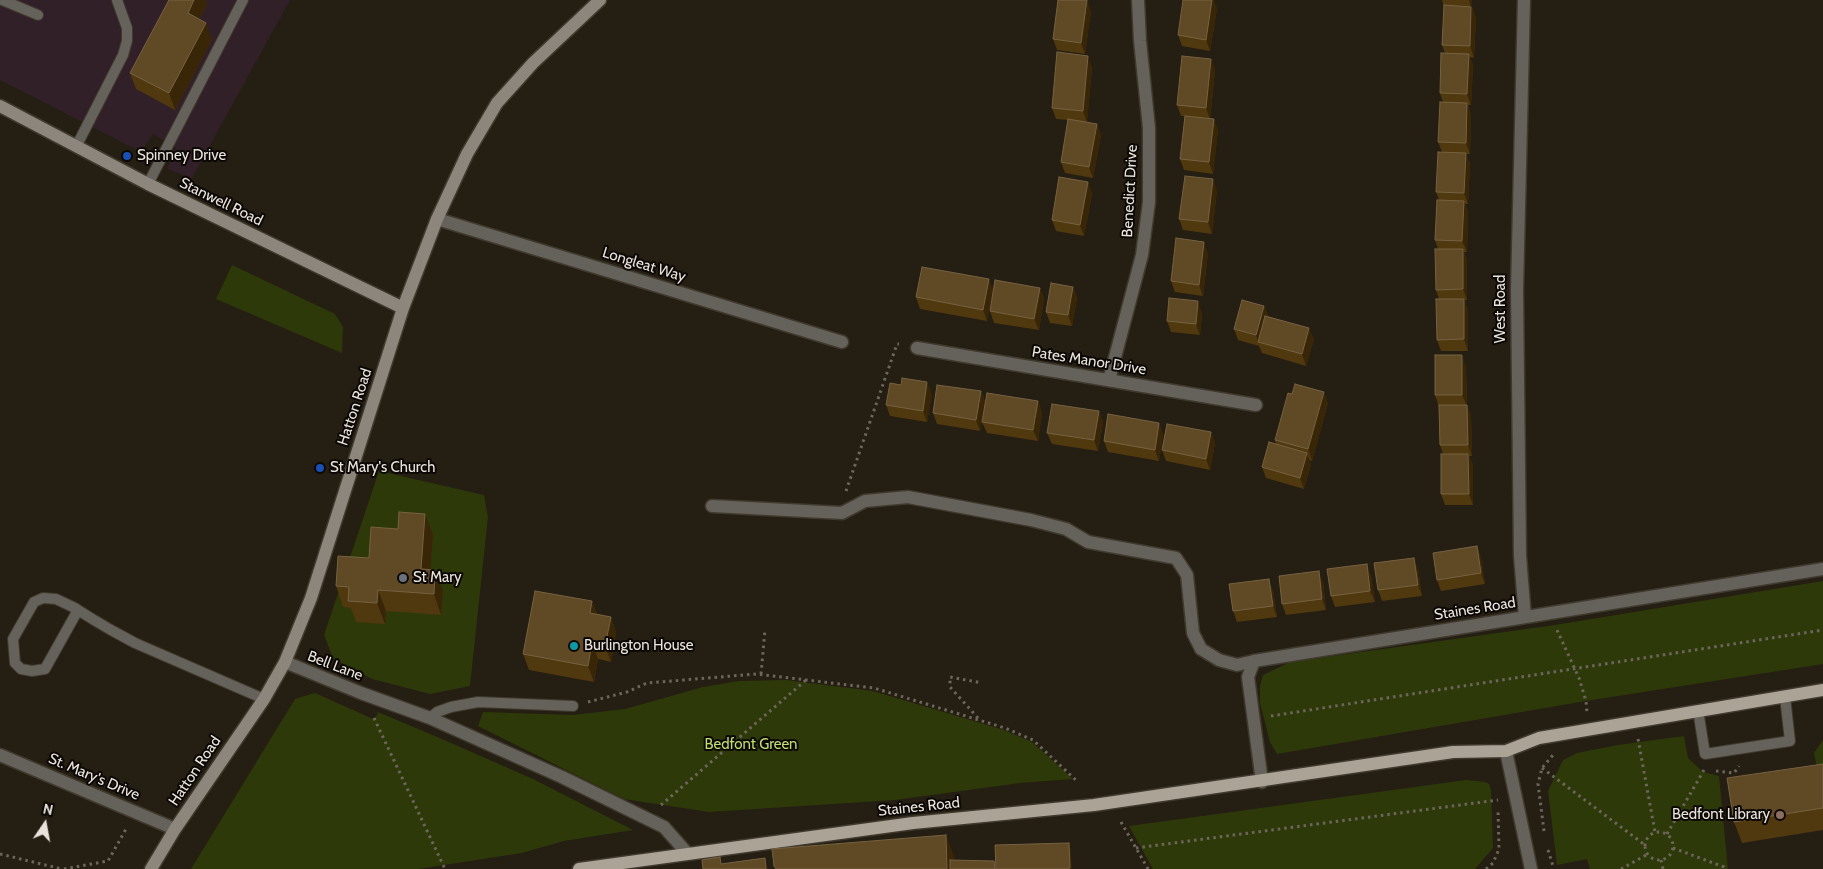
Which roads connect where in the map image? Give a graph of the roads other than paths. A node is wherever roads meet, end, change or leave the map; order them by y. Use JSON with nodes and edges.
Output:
{"nodes":[{"id":1,"x":2,"y":0,"type":"edge"},
{"id":2,"x":117,"y":0,"type":"edge"},
{"id":3,"x":243,"y":0,"type":"edge"},
{"id":4,"x":600,"y":0,"type":"edge"},
{"id":5,"x":1138,"y":0,"type":"edge"},
{"id":6,"x":1524,"y":0,"type":"edge"},
{"id":7,"x":38,"y":16,"type":"dead end"},
{"id":8,"x":0,"y":106,"type":"edge"},
{"id":9,"x":76,"y":147,"type":"junction"},
{"id":10,"x":148,"y":184,"type":"junction"},
{"id":11,"x":437,"y":219,"type":"junction"},
{"id":12,"x":404,"y":308,"type":"junction"},
{"id":13,"x":842,"y":342,"type":"dead end"},
{"id":14,"x":917,"y":348,"type":"road end"},
{"id":15,"x":1108,"y":380,"type":"junction"},
{"id":16,"x":1256,"y":405,"type":"dead end"},
{"id":17,"x":712,"y":506,"type":"dead end"},
{"id":18,"x":1823,"y":569,"type":"edge"},
{"id":19,"x":78,"y":610,"type":"junction"},
{"id":20,"x":1524,"y":617,"type":"junction"},
{"id":21,"x":1254,"y":661,"type":"junction"},
{"id":22,"x":285,"y":662,"type":"junction"},
{"id":23,"x":1823,"y":690,"type":"edge"},
{"id":24,"x":1785,"y":696,"type":"junction"},
{"id":25,"x":264,"y":699,"type":"junction"},
{"id":26,"x":573,"y":706,"type":"road end"},
{"id":27,"x":1698,"y":710,"type":"junction"},
{"id":28,"x":430,"y":718,"type":"junction"},
{"id":29,"x":1506,"y":752,"type":"junction"},
{"id":30,"x":0,"y":755,"type":"edge"},
{"id":31,"x":1262,"y":782,"type":"junction"},
{"id":32,"x":175,"y":829,"type":"junction"},
{"id":33,"x":688,"y":852,"type":"junction"},
{"id":34,"x":151,"y":869,"type":"edge"},
{"id":35,"x":579,"y":869,"type":"edge"},
{"id":36,"x":1531,"y":869,"type":"edge"}],
"edges":[{"from":1,"to":7,"type":"lane"},
{"from":2,"to":9,"type":"lane"},
{"from":3,"to":10,"type":"lane"},
{"from":4,"to":11,"type":"street","name":"Hatton Road"},
{"from":5,"to":15,"type":"street","name":"Benedict Drive"},
{"from":6,"to":20,"type":"street","name":"West Road"},
{"from":8,"to":9,"type":"street","name":"Stanwell Road"},
{"from":9,"to":10,"type":"street","name":"Stanwell Road"},
{"from":10,"to":12,"type":"street","name":"Stanwell Road"},
{"from":11,"to":12,"type":"street","name":"Hatton Road"},
{"from":11,"to":13,"type":"street","name":"Longleat Way"},
{"from":12,"to":22,"type":"street","name":"Hatton Road"},
{"from":14,"to":15,"type":"street","name":"Pates Manor Drive"},
{"from":15,"to":16,"type":"street","name":"Pates Manor Drive"},
{"from":17,"to":21,"type":"street","name":"Staines Road"},
{"from":18,"to":20,"type":"street","name":"Staines Road"},
{"from":19,"to":19,"type":"lane"},
{"from":19,"to":25,"type":"lane"},
{"from":20,"to":21,"type":"street","name":"Staines Road"},
{"from":21,"to":31,"type":"street"},
{"from":22,"to":25,"type":"street","name":"Hatton Road"},
{"from":22,"to":28,"type":"street","name":"Bell Lane"},
{"from":23,"to":24,"type":"main road","name":"Staines Road"},
{"from":24,"to":27,"type":"main road","name":"Staines Road"},
{"from":24,"to":27,"type":"lane"},
{"from":25,"to":32,"type":"street","name":"Hatton Road"},
{"from":26,"to":28,"type":"lane"},
{"from":27,"to":29,"type":"main road","name":"Staines Road"},
{"from":28,"to":33,"type":"street","name":"Bell Lane"},
{"from":29,"to":31,"type":"main road","name":"Staines Road"},
{"from":29,"to":36,"type":"street"},
{"from":30,"to":32,"type":"street","name":"St. Mary's Drive"},
{"from":31,"to":33,"type":"main road","name":"Staines Road"},
{"from":32,"to":34,"type":"street","name":"Hatton Road"},
{"from":33,"to":35,"type":"main road","name":"Staines Road"}]}
